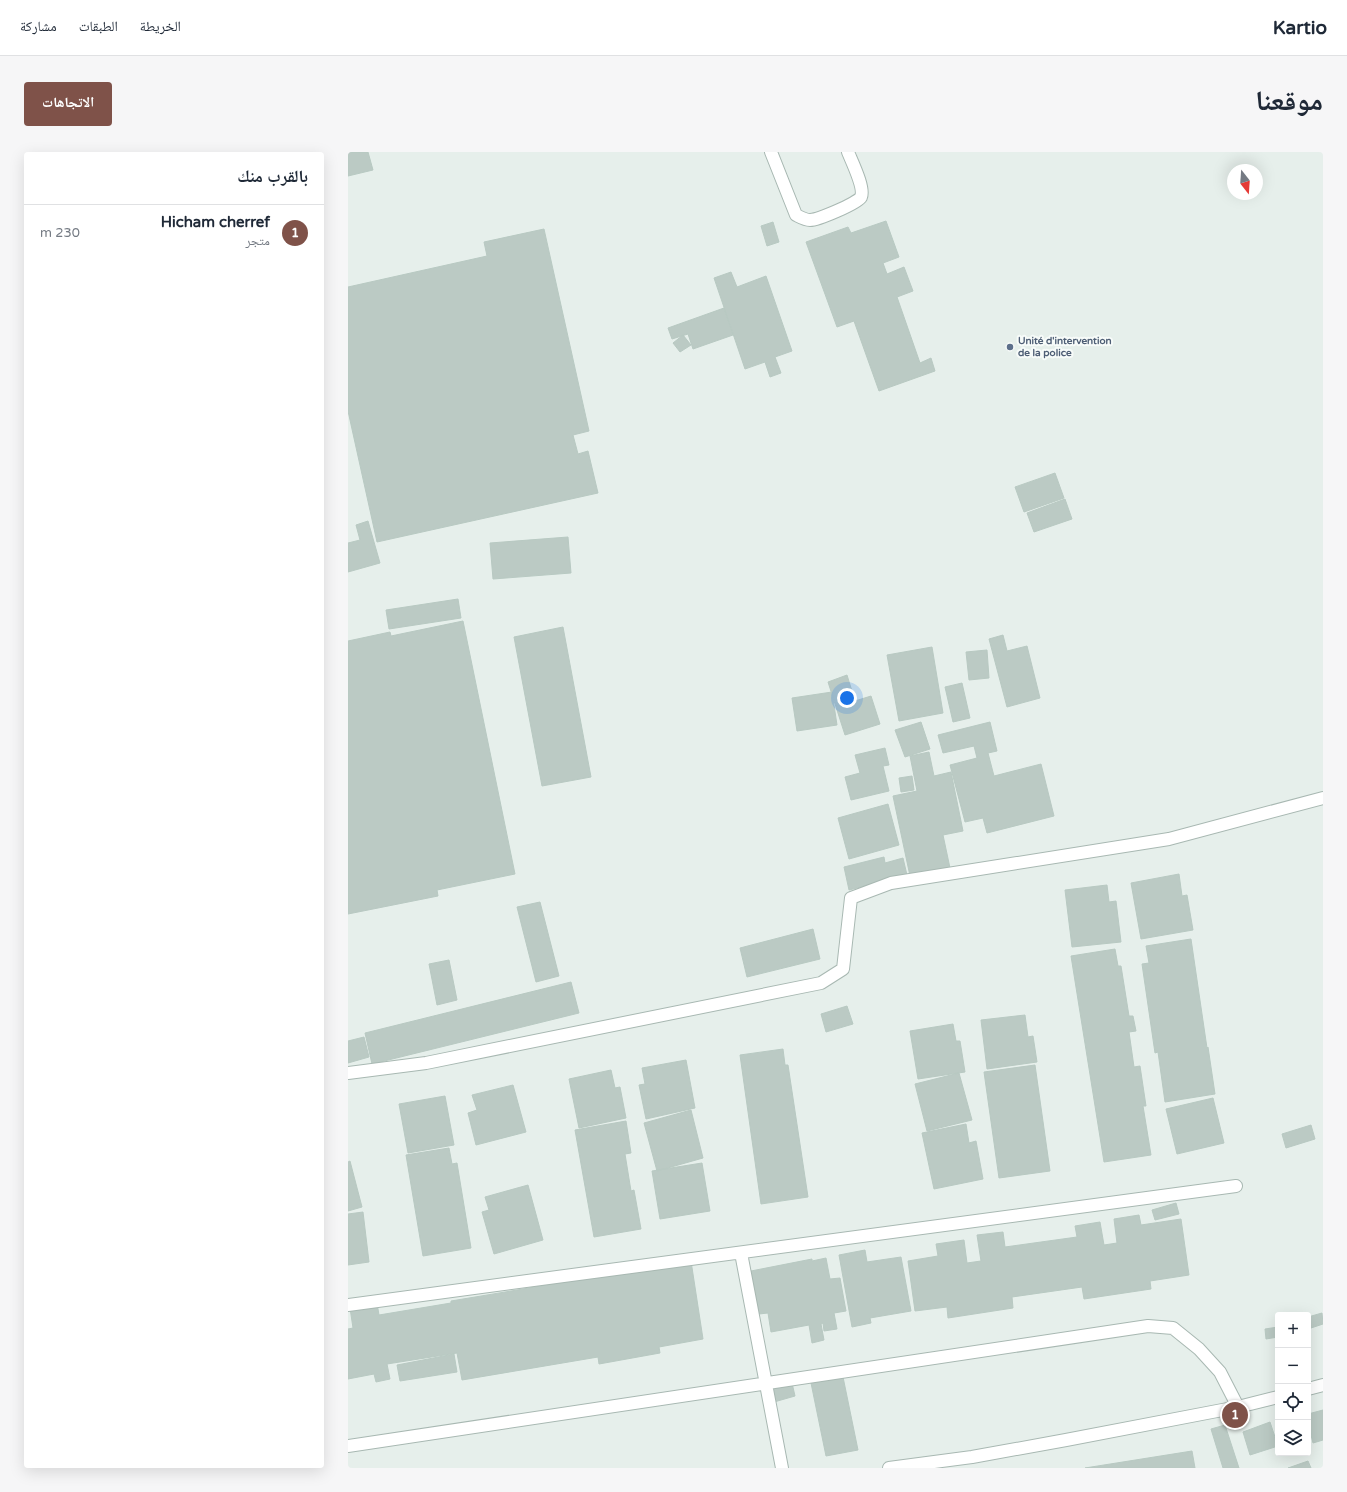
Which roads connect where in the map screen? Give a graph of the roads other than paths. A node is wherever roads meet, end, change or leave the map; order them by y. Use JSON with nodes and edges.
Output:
{"nodes":[{"id":1,"x":771,"y":152,"type":"edge"},
{"id":2,"x":848,"y":152,"type":"edge"},
{"id":3,"x":1323,"y":798,"type":"edge"},
{"id":4,"x":348,"y":1074,"type":"edge"},
{"id":5,"x":1236,"y":1186,"type":"dead end"},
{"id":6,"x":741,"y":1252,"type":"junction"},
{"id":7,"x":348,"y":1305,"type":"edge"},
{"id":8,"x":765,"y":1383,"type":"junction"},
{"id":9,"x":1323,"y":1385,"type":"edge"},
{"id":10,"x":1311,"y":1388,"type":"edge"},
{"id":11,"x":1275,"y":1398,"type":"edge"},
{"id":12,"x":1238,"y":1408,"type":"junction"},
{"id":13,"x":348,"y":1446,"type":"edge"},
{"id":14,"x":782,"y":1468,"type":"edge"},
{"id":15,"x":889,"y":1468,"type":"edge"}],
"edges":[{"from":1,"to":2,"type":"street"},
{"from":3,"to":4,"type":"street"},
{"from":5,"to":6,"type":"street"},
{"from":6,"to":7,"type":"street"},
{"from":6,"to":8,"type":"street"},
{"from":8,"to":12,"type":"street"},
{"from":8,"to":13,"type":"street"},
{"from":8,"to":14,"type":"street"},
{"from":9,"to":10,"type":"street"},
{"from":11,"to":12,"type":"street"},
{"from":12,"to":15,"type":"street"}]}
